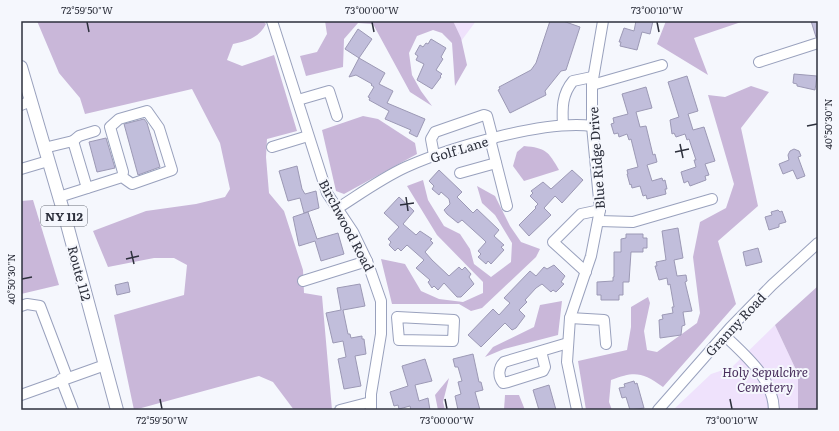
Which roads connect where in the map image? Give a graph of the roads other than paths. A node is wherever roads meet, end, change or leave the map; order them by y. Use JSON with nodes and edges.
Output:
{"nodes":[{"id":1,"x":272,"y":21,"type":"edge"},
{"id":2,"x":603,"y":21,"type":"edge"},
{"id":3,"x":818,"y":43,"type":"edge"},
{"id":4,"x":758,"y":62,"type":"dead end"},
{"id":5,"x":662,"y":65,"type":"dead end"},
{"id":6,"x":21,"y":67,"type":"edge"},
{"id":7,"x":592,"y":81,"type":"junction"},
{"id":8,"x":298,"y":100,"type":"junction"},
{"id":9,"x":26,"y":103,"type":"edge"},
{"id":10,"x":337,"y":116,"type":"dead end"},
{"id":11,"x":563,"y":125,"type":"junction"},
{"id":12,"x":592,"y":126,"type":"junction"},
{"id":13,"x":95,"y":131,"type":"dead end"},
{"id":14,"x":308,"y":136,"type":"junction"},
{"id":15,"x":492,"y":139,"type":"junction"},
{"id":16,"x":73,"y":141,"type":"junction"},
{"id":17,"x":272,"y":147,"type":"dead end"},
{"id":18,"x":44,"y":148,"type":"junction"},
{"id":19,"x":434,"y":155,"type":"junction"},
{"id":20,"x":48,"y":161,"type":"junction"},
{"id":21,"x":496,"y":163,"type":"junction"},
{"id":22,"x":21,"y":168,"type":"edge"},
{"id":23,"x":460,"y":173,"type":"dead end"},
{"id":24,"x":122,"y":177,"type":"junction"},
{"id":25,"x":87,"y":188,"type":"junction"},
{"id":26,"x":59,"y":197,"type":"junction"},
{"id":27,"x":712,"y":199,"type":"dead end"},
{"id":28,"x":507,"y":206,"type":"dead end"},
{"id":29,"x":338,"y":208,"type":"junction"},
{"id":30,"x":600,"y":210,"type":"junction"},
{"id":31,"x":599,"y":221,"type":"junction"},
{"id":32,"x":818,"y":242,"type":"edge"},
{"id":33,"x":367,"y":260,"type":"junction"},
{"id":34,"x":586,"y":272,"type":"junction"},
{"id":35,"x":302,"y":281,"type":"dead end"},
{"id":36,"x":24,"y":305,"type":"edge"},
{"id":37,"x":381,"y":315,"type":"junction"},
{"id":38,"x":397,"y":317,"type":"junction"},
{"id":39,"x":570,"y":318,"type":"junction"},
{"id":40,"x":724,"y":335,"type":"junction"},
{"id":41,"x":568,"y":343,"type":"junction"},
{"id":42,"x":606,"y":344,"type":"dead end"},
{"id":43,"x":541,"y":351,"type":"dead end"},
{"id":44,"x":105,"y":365,"type":"junction"},
{"id":45,"x":64,"y":378,"type":"junction"},
{"id":46,"x":21,"y":395,"type":"edge"},
{"id":47,"x":371,"y":406,"type":"edge"},
{"id":48,"x":73,"y":410,"type":"edge"},
{"id":49,"x":117,"y":410,"type":"edge"},
{"id":50,"x":340,"y":410,"type":"edge"},
{"id":51,"x":577,"y":410,"type":"edge"},
{"id":52,"x":658,"y":410,"type":"edge"},
{"id":53,"x":774,"y":410,"type":"edge"}],
"edges":[{"from":1,"to":8,"type":"street","name":"Birchwood Road"},
{"from":2,"to":7,"type":"street","name":"Blue Ridge Drive"},
{"from":3,"to":4,"type":"street"},
{"from":5,"to":7,"type":"street"},
{"from":6,"to":9,"type":"main road","name":"Route 112","number":"NY 112"},
{"from":7,"to":11,"type":"street"},
{"from":7,"to":12,"type":"street","name":"Blue Ridge Drive"},
{"from":8,"to":10,"type":"street"},
{"from":8,"to":14,"type":"street","name":"Birchwood Road"},
{"from":9,"to":18,"type":"main road","name":"Route 112","number":"NY 112"},
{"from":11,"to":12,"type":"street","name":"Golf Lane"},
{"from":11,"to":15,"type":"street","name":"Golf Lane"},
{"from":12,"to":30,"type":"street","name":"Blue Ridge Drive"},
{"from":13,"to":16,"type":"street"},
{"from":14,"to":17,"type":"street"},
{"from":14,"to":29,"type":"street","name":"Birchwood Road"},
{"from":15,"to":19,"type":"street","name":"Golf Lane"},
{"from":15,"to":19,"type":"street"},
{"from":15,"to":21,"type":"street"},
{"from":16,"to":18,"type":"street"},
{"from":16,"to":25,"type":"street"},
{"from":18,"to":20,"type":"main road","name":"Route 112","number":"NY 112"},
{"from":19,"to":29,"type":"street","name":"Golf Lane"},
{"from":20,"to":22,"type":"street"},
{"from":20,"to":26,"type":"main road","name":"Route 112","number":"NY 112"},
{"from":21,"to":23,"type":"street"},
{"from":21,"to":28,"type":"street"},
{"from":24,"to":24,"type":"street"},
{"from":24,"to":25,"type":"street"},
{"from":25,"to":26,"type":"street"},
{"from":26,"to":44,"type":"main road","name":"Route 112","number":"NY 112"},
{"from":27,"to":31,"type":"street"},
{"from":29,"to":33,"type":"street","name":"Birchwood Road"},
{"from":30,"to":31,"type":"street","name":"Blue Ridge Drive"},
{"from":30,"to":34,"type":"street"},
{"from":31,"to":34,"type":"street","name":"Blue Ridge Drive"},
{"from":32,"to":40,"type":"street","name":"Granny Road"},
{"from":33,"to":35,"type":"street"},
{"from":33,"to":37,"type":"street","name":"Birchwood Road"},
{"from":34,"to":39,"type":"street","name":"Blue Ridge Drive"},
{"from":36,"to":45,"type":"street"},
{"from":37,"to":38,"type":"street"},
{"from":37,"to":47,"type":"street","name":"Birchwood Road"},
{"from":38,"to":38,"type":"street"},
{"from":39,"to":41,"type":"street","name":"Blue Ridge Drive"},
{"from":39,"to":42,"type":"street"},
{"from":40,"to":52,"type":"street","name":"Granny Road"},
{"from":40,"to":53,"type":"street"},
{"from":41,"to":43,"type":"street"},
{"from":41,"to":51,"type":"street","name":"Blue Ridge Drive"},
{"from":44,"to":45,"type":"street"},
{"from":44,"to":49,"type":"main road","name":"Route 112","number":"NY 112"},
{"from":45,"to":46,"type":"street"},
{"from":45,"to":48,"type":"street"},
{"from":47,"to":50,"type":"street"}]}
